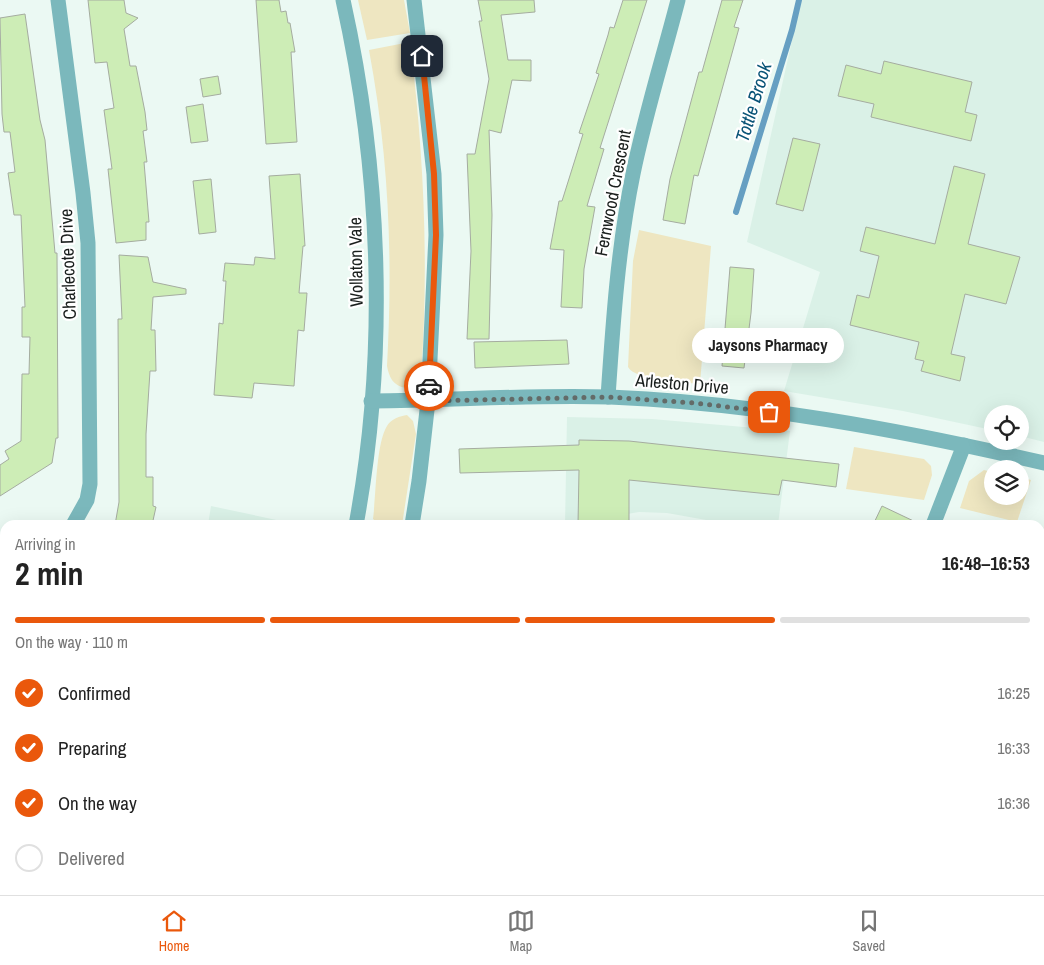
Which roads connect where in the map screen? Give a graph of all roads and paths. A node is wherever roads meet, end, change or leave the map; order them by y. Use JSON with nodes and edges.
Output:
{"nodes":[{"id":1,"x":58,"y":0,"type":"edge"},
{"id":2,"x":343,"y":0,"type":"edge"},
{"id":3,"x":414,"y":0,"type":"edge"},
{"id":4,"x":678,"y":0,"type":"edge"},
{"id":5,"x":608,"y":397,"type":"junction"},
{"id":6,"x":371,"y":401,"type":"junction"},
{"id":7,"x":428,"y":401,"type":"junction"},
{"id":8,"x":964,"y":444,"type":"junction"},
{"id":9,"x":1044,"y":463,"type":"edge"},
{"id":10,"x":76,"y":520,"type":"edge"},
{"id":11,"x":357,"y":520,"type":"edge"},
{"id":12,"x":413,"y":520,"type":"edge"},
{"id":13,"x":935,"y":520,"type":"edge"}],
"edges":[{"from":1,"to":10,"type":"street","name":"Charlecote Drive"},
{"from":2,"to":6,"type":"street","name":"Wollaton Vale"},
{"from":3,"to":7,"type":"street"},
{"from":4,"to":5,"type":"street","name":"Fernwood Crescent"},
{"from":5,"to":7,"type":"street","name":"Arleston Drive"},
{"from":5,"to":8,"type":"street","name":"Arleston Drive"},
{"from":6,"to":7,"type":"street","name":"Arleston Drive"},
{"from":6,"to":11,"type":"street","name":"Wollaton Vale"},
{"from":7,"to":12,"type":"street"},
{"from":8,"to":9,"type":"street","name":"Arleston Drive"},
{"from":8,"to":13,"type":"street"}]}
